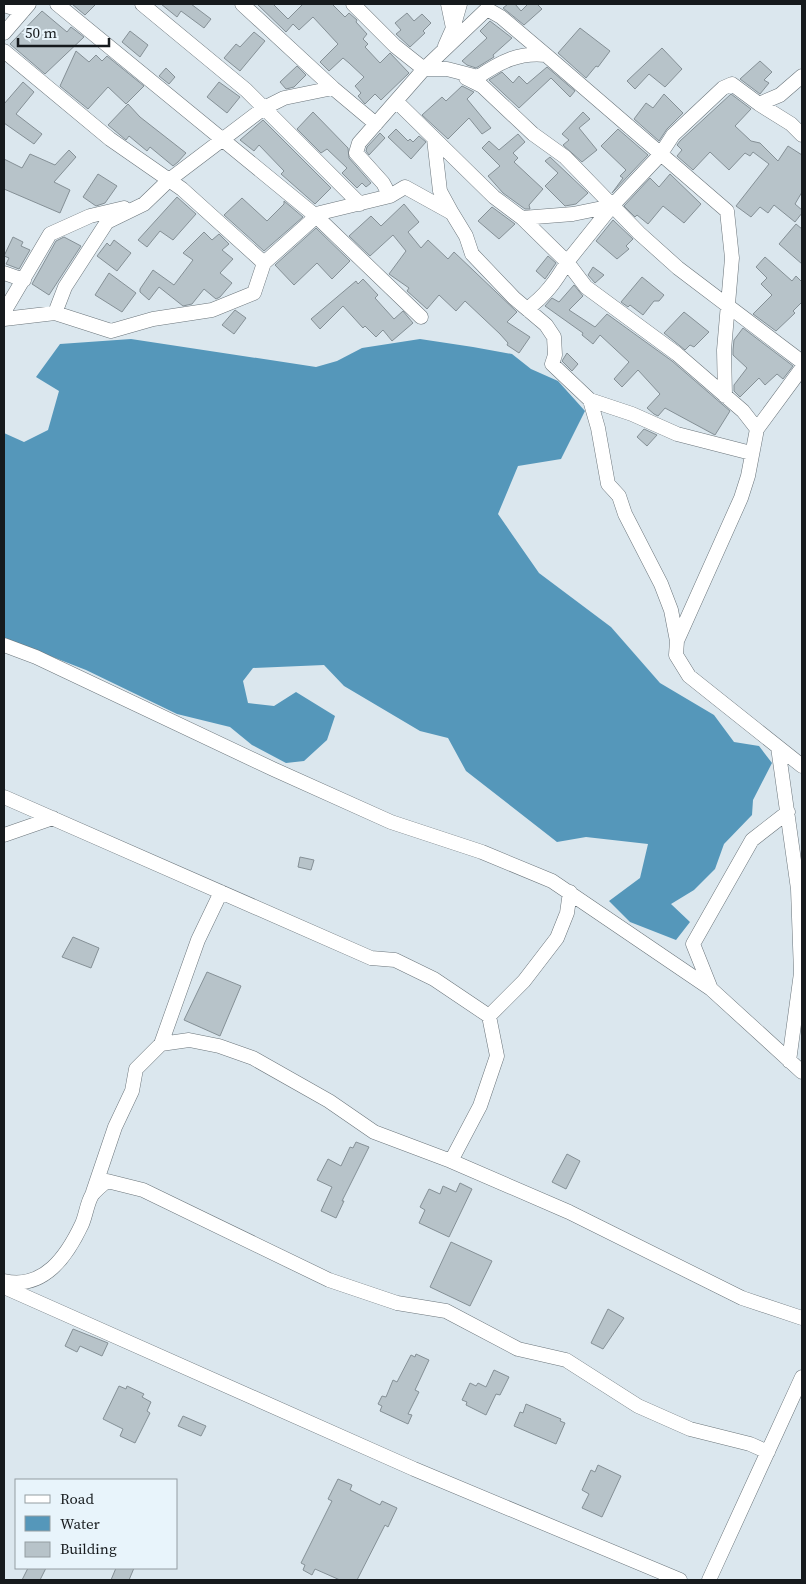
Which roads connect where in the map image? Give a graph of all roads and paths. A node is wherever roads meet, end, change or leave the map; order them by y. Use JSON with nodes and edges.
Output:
{"nodes":[{"id":1,"x":56,"y":4,"type":"edge"},
{"id":2,"x":142,"y":4,"type":"edge"},
{"id":3,"x":242,"y":4,"type":"edge"},
{"id":4,"x":353,"y":4,"type":"edge"},
{"id":5,"x":448,"y":4,"type":"edge"},
{"id":6,"x":460,"y":4,"type":"edge"},
{"id":7,"x":4,"y":5,"type":"edge"},
{"id":8,"x":489,"y":6,"type":"edge"},
{"id":9,"x":26,"y":7,"type":"edge"},
{"id":10,"x":453,"y":28,"type":"junction"},
{"id":11,"x":4,"y":32,"type":"edge"},
{"id":12,"x":444,"y":49,"type":"junction"},
{"id":13,"x":4,"y":51,"type":"edge"},
{"id":14,"x":546,"y":55,"type":"junction"},
{"id":15,"x":424,"y":69,"type":"junction"},
{"id":16,"x":455,"y":73,"type":"junction"},
{"id":17,"x":802,"y":76,"type":"edge"},
{"id":18,"x":333,"y":88,"type":"junction"},
{"id":19,"x":396,"y":101,"type":"junction"},
{"id":20,"x":759,"y":104,"type":"junction"},
{"id":21,"x":264,"y":108,"type":"junction"},
{"id":22,"x":376,"y":124,"type":"junction"},
{"id":23,"x":802,"y":135,"type":"edge"},
{"id":24,"x":223,"y":139,"type":"junction"},
{"id":25,"x":434,"y":139,"type":"junction"},
{"id":26,"x":660,"y":155,"type":"junction"},
{"id":27,"x":169,"y":180,"type":"junction"},
{"id":28,"x":390,"y":196,"type":"junction"},
{"id":29,"x":144,"y":204,"type":"junction"},
{"id":30,"x":360,"y":204,"type":"junction"},
{"id":31,"x":612,"y":206,"type":"junction"},
{"id":32,"x":452,"y":213,"type":"junction"},
{"id":33,"x":317,"y":216,"type":"junction"},
{"id":34,"x":522,"y":218,"type":"junction"},
{"id":35,"x":567,"y":262,"type":"junction"},
{"id":36,"x":264,"y":263,"type":"junction"},
{"id":37,"x":4,"y":274,"type":"edge"},
{"id":38,"x":24,"y":280,"type":"junction"},
{"id":39,"x":727,"y":304,"type":"junction"},
{"id":40,"x":527,"y":309,"type":"junction"},
{"id":41,"x":4,"y":312,"type":"edge"},
{"id":42,"x":55,"y":313,"type":"junction"},
{"id":43,"x":421,"y":317,"type":"dead end"},
{"id":44,"x":4,"y":319,"type":"edge"},
{"id":45,"x":802,"y":362,"type":"edge"},
{"id":46,"x":802,"y":368,"type":"edge"},
{"id":47,"x":725,"y":396,"type":"junction"},
{"id":48,"x":590,"y":400,"type":"junction"},
{"id":49,"x":757,"y":429,"type":"junction"},
{"id":50,"x":751,"y":453,"type":"junction"},
{"id":51,"x":677,"y":642,"type":"junction"},
{"id":52,"x":4,"y":645,"type":"edge"},
{"id":53,"x":778,"y":747,"type":"junction"},
{"id":54,"x":802,"y":766,"type":"edge"},
{"id":55,"x":4,"y":797,"type":"edge"},
{"id":56,"x":788,"y":812,"type":"junction"},
{"id":57,"x":54,"y":818,"type":"junction"},
{"id":58,"x":4,"y":835,"type":"edge"},
{"id":59,"x":221,"y":892,"type":"junction"},
{"id":60,"x":570,"y":892,"type":"junction"},
{"id":61,"x":711,"y":989,"type":"junction"},
{"id":62,"x":489,"y":1016,"type":"junction"},
{"id":63,"x":161,"y":1044,"type":"junction"},
{"id":64,"x":789,"y":1061,"type":"junction"},
{"id":65,"x":802,"y":1072,"type":"edge"},
{"id":66,"x":451,"y":1161,"type":"junction"},
{"id":67,"x":92,"y":1195,"type":"junction"},
{"id":68,"x":4,"y":1280,"type":"edge"},
{"id":69,"x":4,"y":1287,"type":"edge"},
{"id":70,"x":802,"y":1318,"type":"edge"},
{"id":71,"x":802,"y":1377,"type":"edge"},
{"id":72,"x":768,"y":1452,"type":"junction"},
{"id":73,"x":680,"y":1580,"type":"edge"},
{"id":74,"x":709,"y":1580,"type":"edge"}],
"edges":[{"from":1,"to":24,"type":"street"},
{"from":2,"to":21,"type":"street"},
{"from":3,"to":18,"type":"street"},
{"from":4,"to":15,"type":"street"},
{"from":5,"to":10,"type":"street"},
{"from":6,"to":10,"type":"street"},
{"from":7,"to":9,"type":"street"},
{"from":8,"to":12,"type":"street"},
{"from":8,"to":14,"type":"street"},
{"from":9,"to":11,"type":"street"},
{"from":10,"to":12,"type":"street"},
{"from":12,"to":15,"type":"street"},
{"from":13,"to":27,"type":"street"},
{"from":14,"to":16,"type":"street"},
{"from":14,"to":26,"type":"street"},
{"from":15,"to":16,"type":"street"},
{"from":15,"to":19,"type":"street"},
{"from":16,"to":31,"type":"street"},
{"from":17,"to":20,"type":"street"},
{"from":18,"to":21,"type":"street"},
{"from":18,"to":22,"type":"street"},
{"from":19,"to":22,"type":"street"},
{"from":19,"to":25,"type":"street"},
{"from":20,"to":23,"type":"street"},
{"from":20,"to":26,"type":"street"},
{"from":21,"to":24,"type":"street"},
{"from":21,"to":30,"type":"street"},
{"from":22,"to":28,"type":"street"},
{"from":24,"to":27,"type":"street"},
{"from":24,"to":33,"type":"street"},
{"from":25,"to":32,"type":"street"},
{"from":25,"to":34,"type":"street"},
{"from":26,"to":31,"type":"street"},
{"from":26,"to":39,"type":"street"},
{"from":27,"to":29,"type":"street"},
{"from":27,"to":36,"type":"street"},
{"from":28,"to":30,"type":"street"},
{"from":28,"to":32,"type":"street"},
{"from":29,"to":38,"type":"street"},
{"from":29,"to":42,"type":"street"},
{"from":30,"to":33,"type":"street"},
{"from":31,"to":34,"type":"street"},
{"from":31,"to":35,"type":"street"},
{"from":31,"to":39,"type":"street"},
{"from":32,"to":40,"type":"street"},
{"from":33,"to":36,"type":"street"},
{"from":33,"to":43,"type":"street"},
{"from":34,"to":35,"type":"street"},
{"from":35,"to":40,"type":"street"},
{"from":35,"to":47,"type":"street"},
{"from":36,"to":42,"type":"street"},
{"from":37,"to":38,"type":"street"},
{"from":38,"to":41,"type":"street"},
{"from":39,"to":45,"type":"street"},
{"from":39,"to":47,"type":"street"},
{"from":40,"to":48,"type":"street"},
{"from":42,"to":44,"type":"street"},
{"from":46,"to":49,"type":"street"},
{"from":47,"to":49,"type":"street"},
{"from":48,"to":50,"type":"street"},
{"from":48,"to":51,"type":"street"},
{"from":49,"to":50,"type":"street"},
{"from":50,"to":51,"type":"street"},
{"from":51,"to":53,"type":"street"},
{"from":52,"to":60,"type":"street"},
{"from":53,"to":54,"type":"street"},
{"from":53,"to":56,"type":"street"},
{"from":55,"to":57,"type":"street"},
{"from":56,"to":61,"type":"street"},
{"from":56,"to":64,"type":"street"},
{"from":57,"to":58,"type":"street"},
{"from":57,"to":59,"type":"street"},
{"from":59,"to":62,"type":"street"},
{"from":59,"to":63,"type":"street"},
{"from":60,"to":61,"type":"street"},
{"from":60,"to":62,"type":"street"},
{"from":61,"to":64,"type":"street"},
{"from":62,"to":66,"type":"street"},
{"from":63,"to":66,"type":"street"},
{"from":63,"to":67,"type":"street"},
{"from":64,"to":65,"type":"street"},
{"from":66,"to":70,"type":"street"},
{"from":67,"to":68,"type":"street"},
{"from":67,"to":72,"type":"street"},
{"from":69,"to":73,"type":"street"},
{"from":71,"to":72,"type":"street"},
{"from":72,"to":74,"type":"street"}]}
